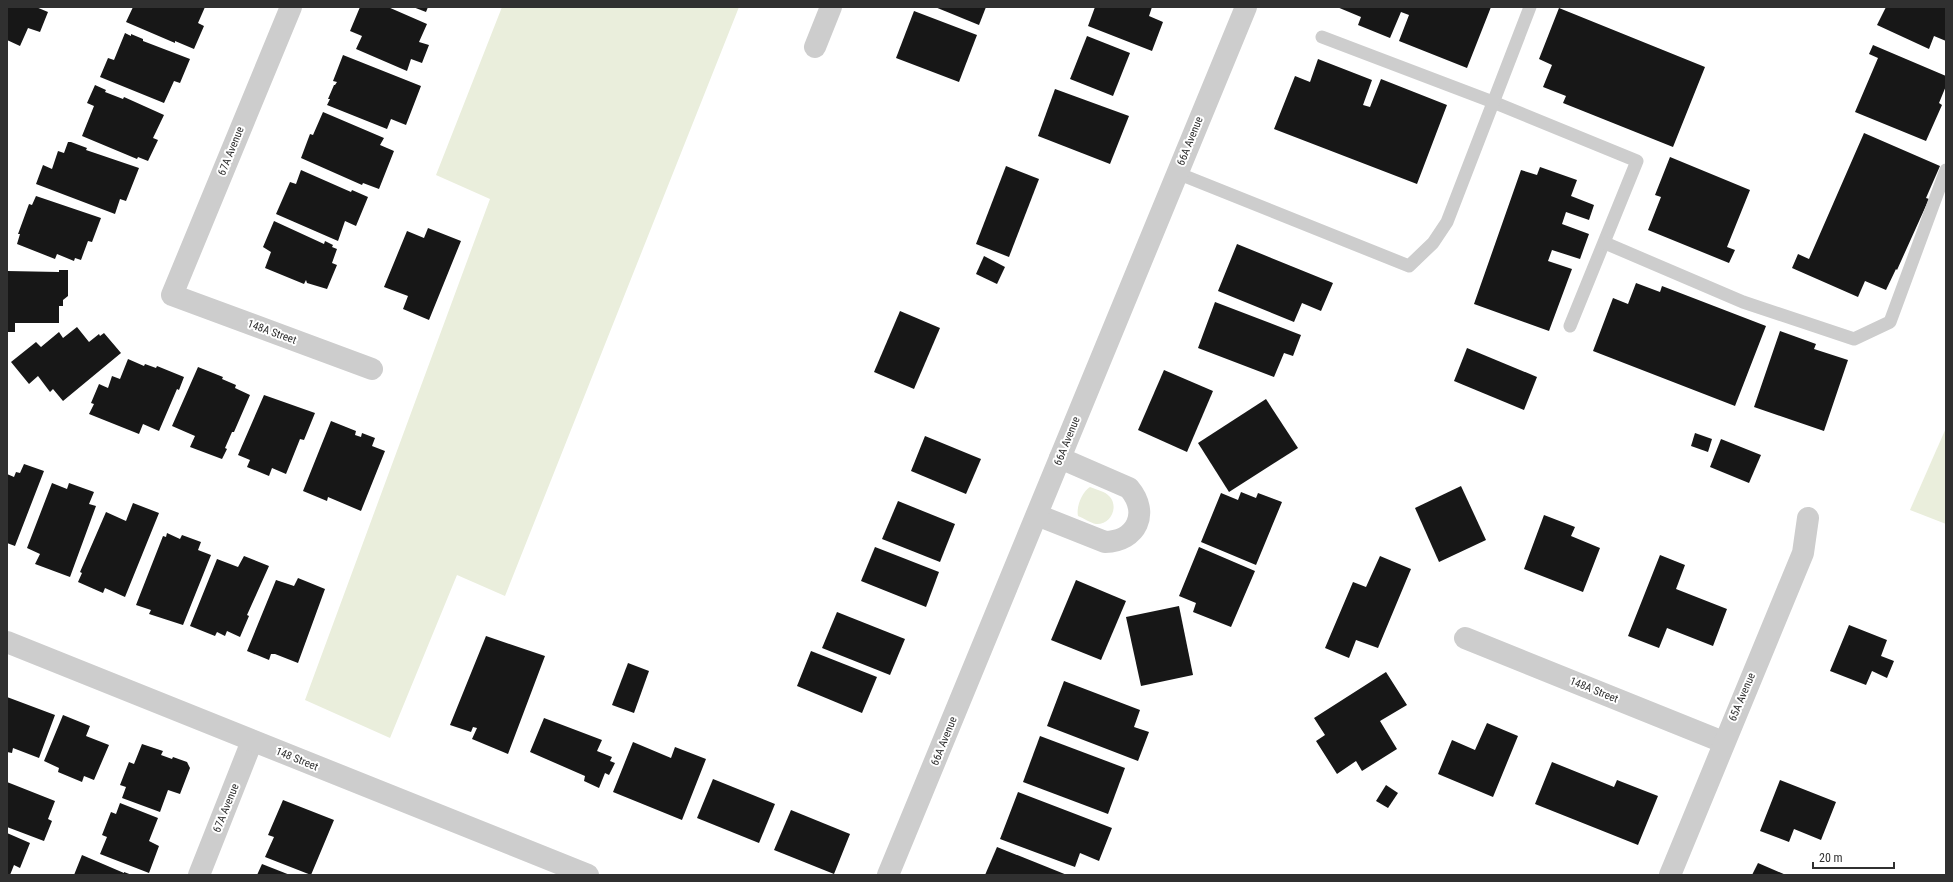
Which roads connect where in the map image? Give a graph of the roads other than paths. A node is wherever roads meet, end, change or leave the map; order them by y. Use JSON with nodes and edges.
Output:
{"nodes":[{"id":1,"x":291,"y":7,"type":"edge"},
{"id":2,"x":832,"y":7,"type":"edge"},
{"id":3,"x":1246,"y":7,"type":"edge"},
{"id":4,"x":1530,"y":7,"type":"edge"},
{"id":5,"x":1322,"y":37,"type":"dead end"},
{"id":6,"x":815,"y":47,"type":"dead end"},
{"id":7,"x":1493,"y":102,"type":"junction"},
{"id":8,"x":1946,"y":170,"type":"edge"},
{"id":9,"x":1178,"y":173,"type":"junction"},
{"id":10,"x":1605,"y":243,"type":"junction"},
{"id":11,"x":172,"y":295,"type":"joint"},
{"id":12,"x":1570,"y":326,"type":"dead end"},
{"id":13,"x":372,"y":369,"type":"dead end"},
{"id":14,"x":1060,"y":458,"type":"junction"},
{"id":15,"x":1037,"y":515,"type":"junction"},
{"id":16,"x":1808,"y":518,"type":"dead end"},
{"id":17,"x":1465,"y":638,"type":"dead end"},
{"id":18,"x":7,"y":642,"type":"edge"},
{"id":19,"x":252,"y":741,"type":"junction"},
{"id":20,"x":1723,"y":742,"type":"junction"},
{"id":21,"x":199,"y":875,"type":"edge"},
{"id":22,"x":588,"y":875,"type":"edge"},
{"id":23,"x":888,"y":875,"type":"edge"},
{"id":24,"x":1670,"y":875,"type":"edge"}],
"edges":[{"from":1,"to":11,"type":"street","name":"67A Avenue"},
{"from":2,"to":6,"type":"street"},
{"from":3,"to":9,"type":"street","name":"66A Avenue"},
{"from":4,"to":7,"type":"lane"},
{"from":5,"to":7,"type":"lane"},
{"from":7,"to":9,"type":"lane"},
{"from":7,"to":10,"type":"lane"},
{"from":8,"to":10,"type":"lane"},
{"from":9,"to":14,"type":"street","name":"66A Avenue"},
{"from":10,"to":12,"type":"lane"},
{"from":11,"to":13,"type":"street","name":"148A Street"},
{"from":14,"to":15,"type":"street","name":"66A Avenue"},
{"from":14,"to":15,"type":"street"},
{"from":15,"to":23,"type":"street","name":"66A Avenue"},
{"from":16,"to":20,"type":"street","name":"65A Avenue"},
{"from":17,"to":20,"type":"street","name":"148A Street"},
{"from":18,"to":19,"type":"street","name":"148 Street"},
{"from":19,"to":21,"type":"street","name":"67A Avenue"},
{"from":19,"to":22,"type":"street","name":"148 Street"},
{"from":20,"to":24,"type":"street","name":"65A Avenue"}]}
